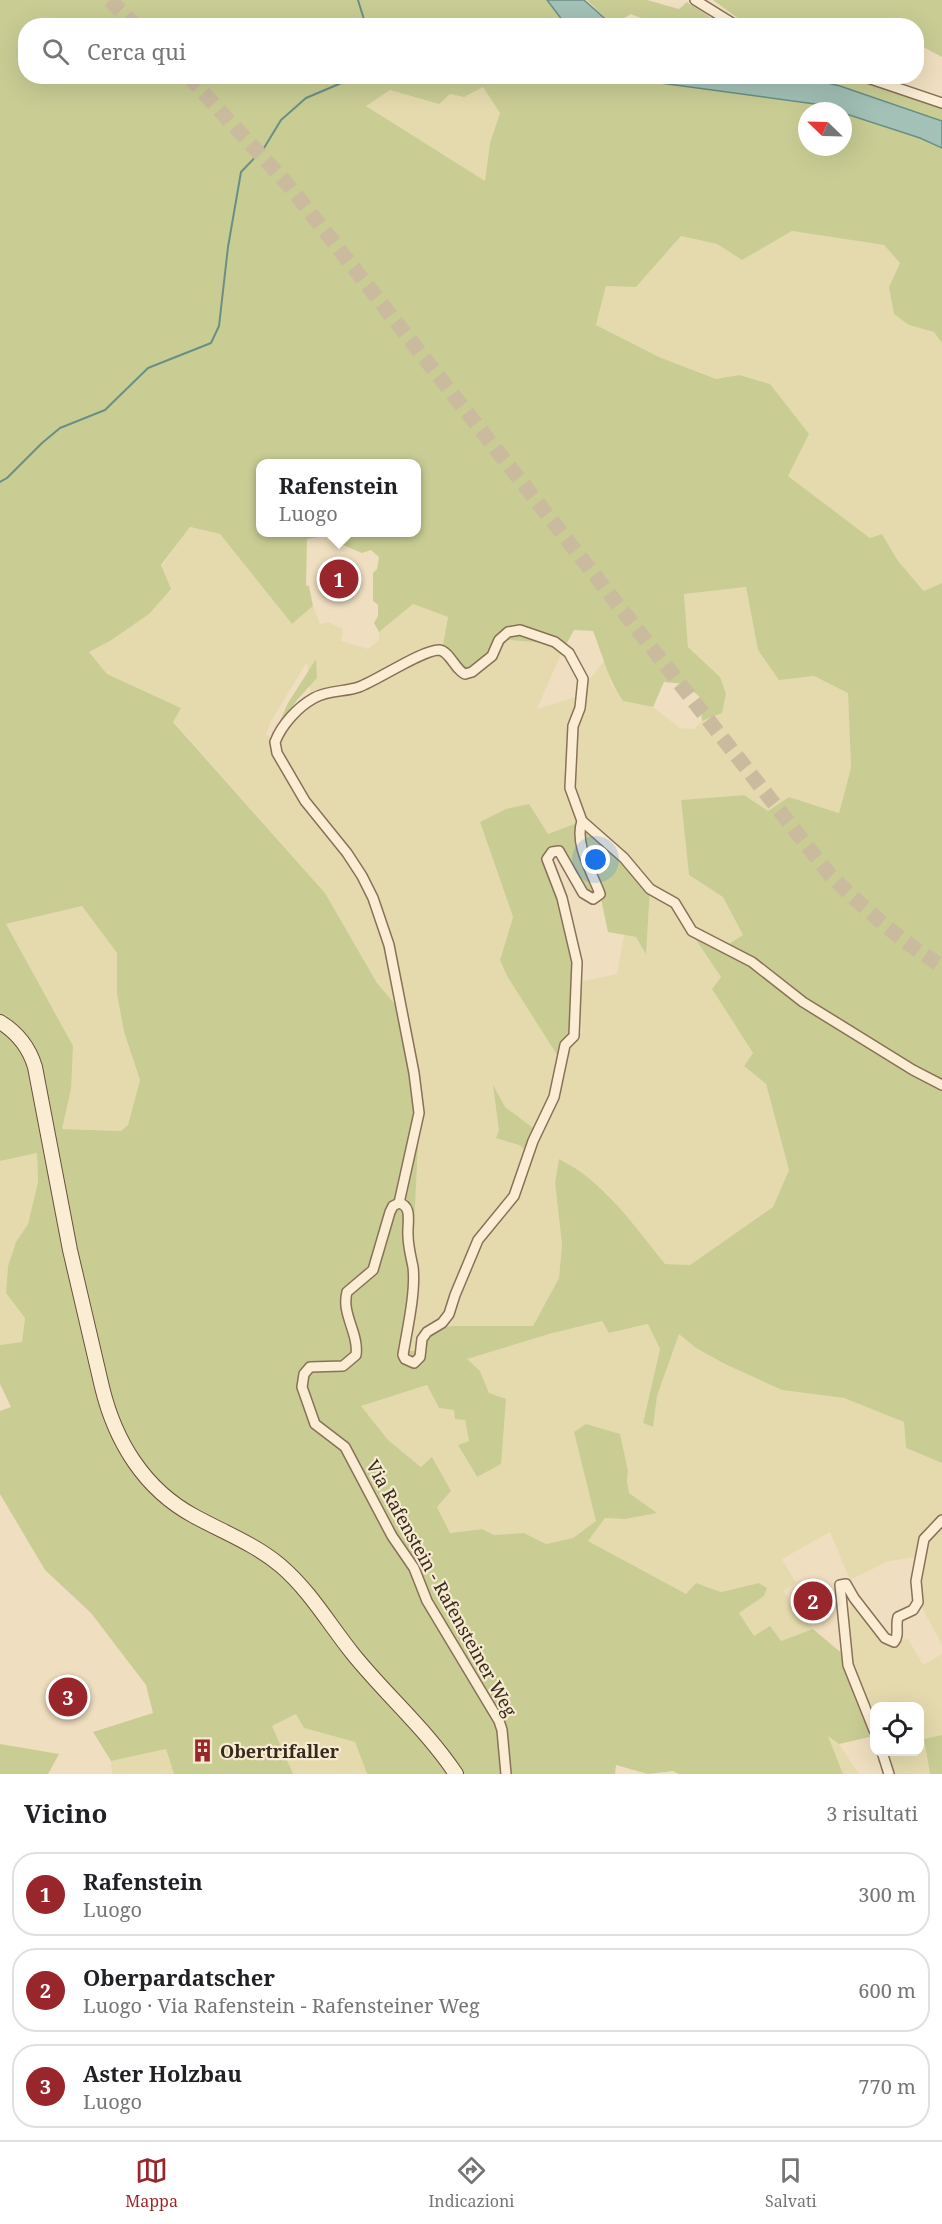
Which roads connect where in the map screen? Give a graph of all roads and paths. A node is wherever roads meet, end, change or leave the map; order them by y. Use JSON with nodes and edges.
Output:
{"nodes":[{"id":1,"x":695,"y":0,"type":"edge"},
{"id":2,"x":724,"y":18,"type":"edge"},
{"id":3,"x":886,"y":84,"type":"edge"},
{"id":4,"x":942,"y":103,"type":"edge"},
{"id":5,"x":582,"y":820,"type":"junction"},
{"id":6,"x":0,"y":1022,"type":"edge"},
{"id":7,"x":942,"y":1085,"type":"edge"},
{"id":8,"x":399,"y":1203,"type":"junction"},
{"id":9,"x":942,"y":1520,"type":"edge"},
{"id":10,"x":870,"y":1720,"type":"edge"},
{"id":11,"x":883,"y":1756,"type":"edge"},
{"id":12,"x":456,"y":1774,"type":"edge"},
{"id":13,"x":506,"y":1774,"type":"edge"},
{"id":14,"x":889,"y":1774,"type":"edge"}],
"edges":[{"from":1,"to":2,"type":"street"},
{"from":3,"to":4,"type":"street"},
{"from":5,"to":7,"type":"street"},
{"from":5,"to":8,"type":"street"},
{"from":5,"to":8,"type":"street"},
{"from":6,"to":12,"type":"main road"},
{"from":8,"to":13,"type":"street","name":"Via Rafenstein - Rafensteiner Weg"},
{"from":9,"to":10,"type":"street"},
{"from":11,"to":14,"type":"street"}]}
